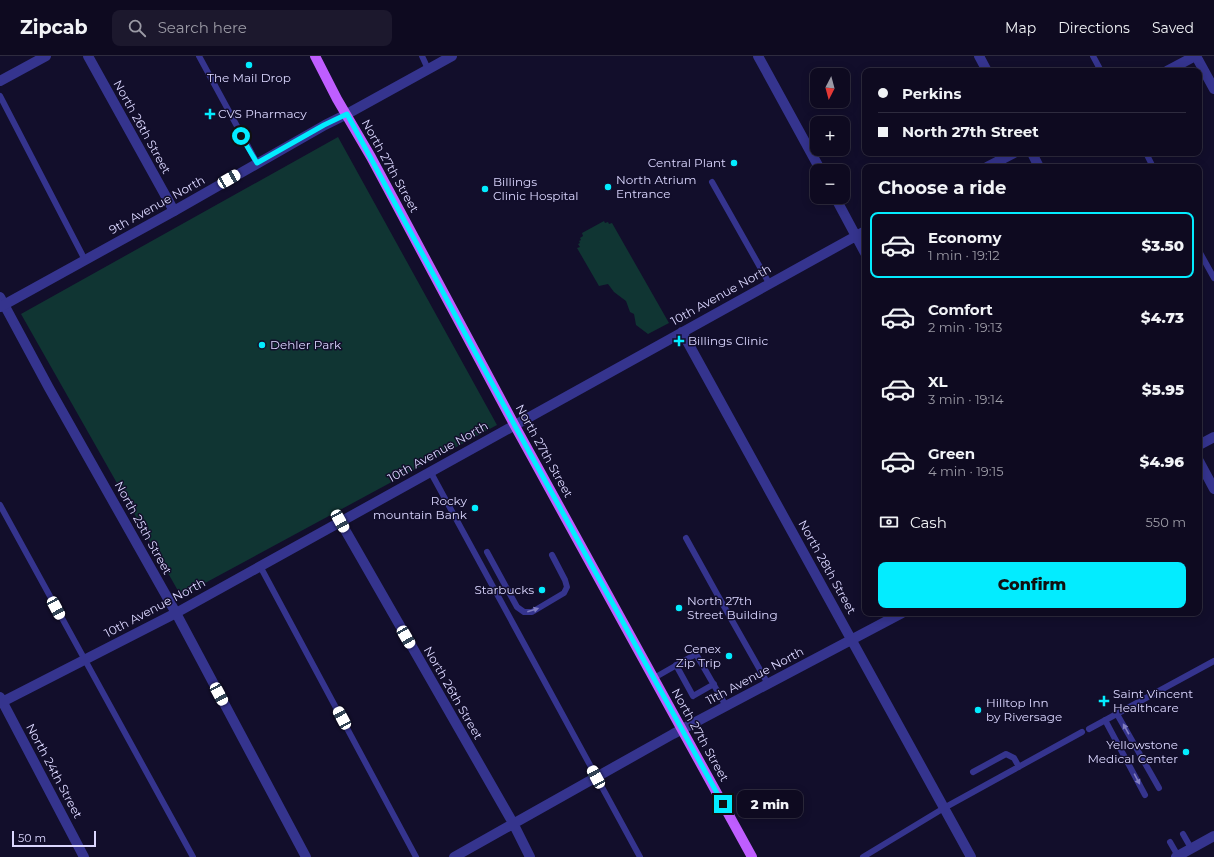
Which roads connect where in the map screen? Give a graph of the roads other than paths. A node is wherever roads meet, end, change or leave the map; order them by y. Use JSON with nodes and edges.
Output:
{"nodes":[{"id":1,"x":46,"y":56,"type":"edge"},
{"id":2,"x":88,"y":56,"type":"edge"},
{"id":3,"x":199,"y":56,"type":"edge"},
{"id":4,"x":315,"y":56,"type":"edge"},
{"id":5,"x":422,"y":56,"type":"edge"},
{"id":6,"x":452,"y":56,"type":"edge"},
{"id":7,"x":758,"y":56,"type":"edge"},
{"id":8,"x":979,"y":56,"type":"edge"},
{"id":9,"x":1093,"y":56,"type":"edge"},
{"id":10,"x":1196,"y":56,"type":"edge"},
{"id":11,"x":985,"y":68,"type":"edge"},
{"id":12,"x":1099,"y":68,"type":"edge"},
{"id":13,"x":1174,"y":68,"type":"edge"},
{"id":14,"x":428,"y":69,"type":"junction"},
{"id":15,"x":0,"y":81,"type":"edge"},
{"id":16,"x":1214,"y":89,"type":"edge"},
{"id":17,"x":0,"y":96,"type":"edge"},
{"id":18,"x":347,"y":114,"type":"junction"},
{"id":19,"x":1008,"y":156,"type":"edge"},
{"id":20,"x":257,"y":163,"type":"junction"},
{"id":21,"x":816,"y":164,"type":"edge"},
{"id":22,"x":994,"y":164,"type":"edge"},
{"id":23,"x":712,"y":182,"type":"dead end"},
{"id":24,"x":839,"y":204,"type":"edge"},
{"id":25,"x":174,"y":211,"type":"junction"},
{"id":26,"x":862,"y":233,"type":"edge"},
{"id":27,"x":856,"y":236,"type":"junction"},
{"id":28,"x":862,"y":247,"type":"edge"},
{"id":29,"x":1202,"y":256,"type":"edge"},
{"id":30,"x":85,"y":260,"type":"junction"},
{"id":31,"x":1214,"y":278,"type":"edge"},
{"id":32,"x":769,"y":283,"type":"junction"},
{"id":33,"x":1,"y":303,"type":"edge"},
{"id":34,"x":682,"y":332,"type":"junction"},
{"id":35,"x":515,"y":426,"type":"junction"},
{"id":36,"x":1214,"y":437,"type":"edge"},
{"id":37,"x":1202,"y":444,"type":"edge"},
{"id":38,"x":1202,"y":467,"type":"edge"},
{"id":39,"x":430,"y":471,"type":"junction"},
{"id":40,"x":1214,"y":489,"type":"edge"},
{"id":41,"x":0,"y":505,"type":"edge"},
{"id":42,"x":340,"y":521,"type":"junction"},
{"id":43,"x":686,"y":538,"type":"dead end"},
{"id":44,"x":487,"y":552,"type":"dead end"},
{"id":45,"x":552,"y":555,"type":"dead end"},
{"id":46,"x":260,"y":566,"type":"junction"},
{"id":47,"x":176,"y":613,"type":"junction"},
{"id":48,"x":896,"y":616,"type":"edge"},
{"id":49,"x":852,"y":639,"type":"junction"},
{"id":50,"x":85,"y":660,"type":"junction"},
{"id":51,"x":1214,"y":661,"type":"edge"},
{"id":52,"x":676,"y":665,"type":"junction"},
{"id":53,"x":654,"y":678,"type":"junction"},
{"id":54,"x":714,"y":684,"type":"junction"},
{"id":55,"x":768,"y":684,"type":"junction"},
{"id":56,"x":1,"y":700,"type":"edge"},
{"id":57,"x":726,"y":706,"type":"junction"},
{"id":58,"x":1117,"y":714,"type":"junction"},
{"id":59,"x":1105,"y":720,"type":"junction"},
{"id":60,"x":682,"y":729,"type":"junction"},
{"id":61,"x":1089,"y":729,"type":"dead end"},
{"id":62,"x":1082,"y":732,"type":"dead end"},
{"id":63,"x":1019,"y":767,"type":"junction"},
{"id":64,"x":973,"y":772,"type":"dead end"},
{"id":65,"x":596,"y":777,"type":"junction"},
{"id":66,"x":1158,"y":788,"type":"dead end"},
{"id":67,"x":1145,"y":795,"type":"dead end"},
{"id":68,"x":944,"y":808,"type":"junction"},
{"id":69,"x":513,"y":823,"type":"junction"},
{"id":70,"x":1183,"y":834,"type":"dead end"},
{"id":71,"x":1214,"y":836,"type":"edge"},
{"id":72,"x":1170,"y":842,"type":"dead end"},
{"id":73,"x":1191,"y":848,"type":"junction"},
{"id":74,"x":84,"y":857,"type":"edge"},
{"id":75,"x":193,"y":857,"type":"edge"},
{"id":76,"x":306,"y":857,"type":"edge"},
{"id":77,"x":416,"y":857,"type":"edge"},
{"id":78,"x":454,"y":857,"type":"edge"},
{"id":79,"x":530,"y":857,"type":"edge"},
{"id":80,"x":640,"y":857,"type":"edge"},
{"id":81,"x":752,"y":857,"type":"edge"},
{"id":82,"x":863,"y":857,"type":"edge"},
{"id":83,"x":971,"y":857,"type":"edge"},
{"id":84,"x":1177,"y":857,"type":"edge"}],
"edges":[{"from":1,"to":15,"type":"street"},
{"from":2,"to":25,"type":"street","name":"North 26th Street"},
{"from":3,"to":20,"type":"lane"},
{"from":4,"to":18,"type":"main road","name":"North 27th Street"},
{"from":5,"to":14,"type":"lane"},
{"from":6,"to":14,"type":"street","name":"9th Avenue North"},
{"from":7,"to":21,"type":"street"},
{"from":8,"to":11,"type":"street"},
{"from":9,"to":12,"type":"lane"},
{"from":10,"to":13,"type":"street"},
{"from":10,"to":16,"type":"street"},
{"from":14,"to":18,"type":"street","name":"9th Avenue North"},
{"from":17,"to":30,"type":"lane"},
{"from":18,"to":20,"type":"street","name":"9th Avenue North"},
{"from":18,"to":35,"type":"main road","name":"North 27th Street"},
{"from":19,"to":22,"type":"street"},
{"from":20,"to":25,"type":"street","name":"9th Avenue North"},
{"from":23,"to":32,"type":"lane"},
{"from":24,"to":27,"type":"street"},
{"from":25,"to":30,"type":"street","name":"9th Avenue North"},
{"from":26,"to":27,"type":"street","name":"10th Avenue North"},
{"from":27,"to":28,"type":"street"},
{"from":27,"to":32,"type":"street","name":"10th Avenue North"},
{"from":29,"to":31,"type":"lane"},
{"from":30,"to":33,"type":"street","name":"9th Avenue North"},
{"from":32,"to":34,"type":"street","name":"10th Avenue North"},
{"from":33,"to":47,"type":"street","name":"North 25th Street"},
{"from":34,"to":35,"type":"street","name":"10th Avenue North"},
{"from":34,"to":49,"type":"street","name":"North 28th Street"},
{"from":35,"to":39,"type":"street","name":"10th Avenue North"},
{"from":35,"to":53,"type":"main road","name":"North 27th Street"},
{"from":36,"to":37,"type":"street"},
{"from":38,"to":40,"type":"street"},
{"from":39,"to":42,"type":"street","name":"10th Avenue North"},
{"from":39,"to":65,"type":"lane"},
{"from":41,"to":50,"type":"lane"},
{"from":42,"to":46,"type":"street","name":"10th Avenue North"},
{"from":42,"to":69,"type":"street","name":"North 26th Street"},
{"from":43,"to":55,"type":"lane"},
{"from":44,"to":45,"type":"lane","one_way":true},
{"from":46,"to":47,"type":"street","name":"10th Avenue North"},
{"from":46,"to":77,"type":"lane"},
{"from":47,"to":50,"type":"street","name":"10th Avenue North"},
{"from":47,"to":76,"type":"street","name":"North 25th Street"},
{"from":48,"to":49,"type":"street","name":"11th Avenue North"},
{"from":49,"to":55,"type":"street","name":"11th Avenue North"},
{"from":49,"to":68,"type":"street","name":"North 28th Street"},
{"from":50,"to":56,"type":"street","name":"10th Avenue North"},
{"from":50,"to":75,"type":"lane"},
{"from":51,"to":58,"type":"lane"},
{"from":52,"to":53,"type":"lane"},
{"from":52,"to":54,"type":"lane"},
{"from":52,"to":54,"type":"lane"},
{"from":53,"to":60,"type":"main road","name":"North 27th Street"},
{"from":54,"to":57,"type":"lane"},
{"from":55,"to":57,"type":"street","name":"11th Avenue North"},
{"from":56,"to":74,"type":"street","name":"North 24th Street"},
{"from":57,"to":60,"type":"street","name":"11th Avenue North"},
{"from":58,"to":59,"type":"lane"},
{"from":66,"to":58,"type":"lane","one_way":true},
{"from":59,"to":61,"type":"lane"},
{"from":59,"to":67,"type":"lane","one_way":true},
{"from":60,"to":65,"type":"street","name":"11th Avenue North"},
{"from":60,"to":81,"type":"main road","name":"North 27th Street"},
{"from":62,"to":63,"type":"lane"},
{"from":63,"to":64,"type":"lane"},
{"from":63,"to":68,"type":"lane"},
{"from":65,"to":69,"type":"street","name":"11th Avenue North"},
{"from":65,"to":80,"type":"lane"},
{"from":68,"to":82,"type":"lane"},
{"from":68,"to":83,"type":"street","name":"North 28th Street"},
{"from":69,"to":78,"type":"street","name":"11th Avenue North"},
{"from":69,"to":79,"type":"street","name":"North 26th Street"},
{"from":70,"to":73,"type":"lane"},
{"from":71,"to":73,"type":"street"},
{"from":72,"to":84,"type":"lane"},
{"from":73,"to":84,"type":"street"}]}
